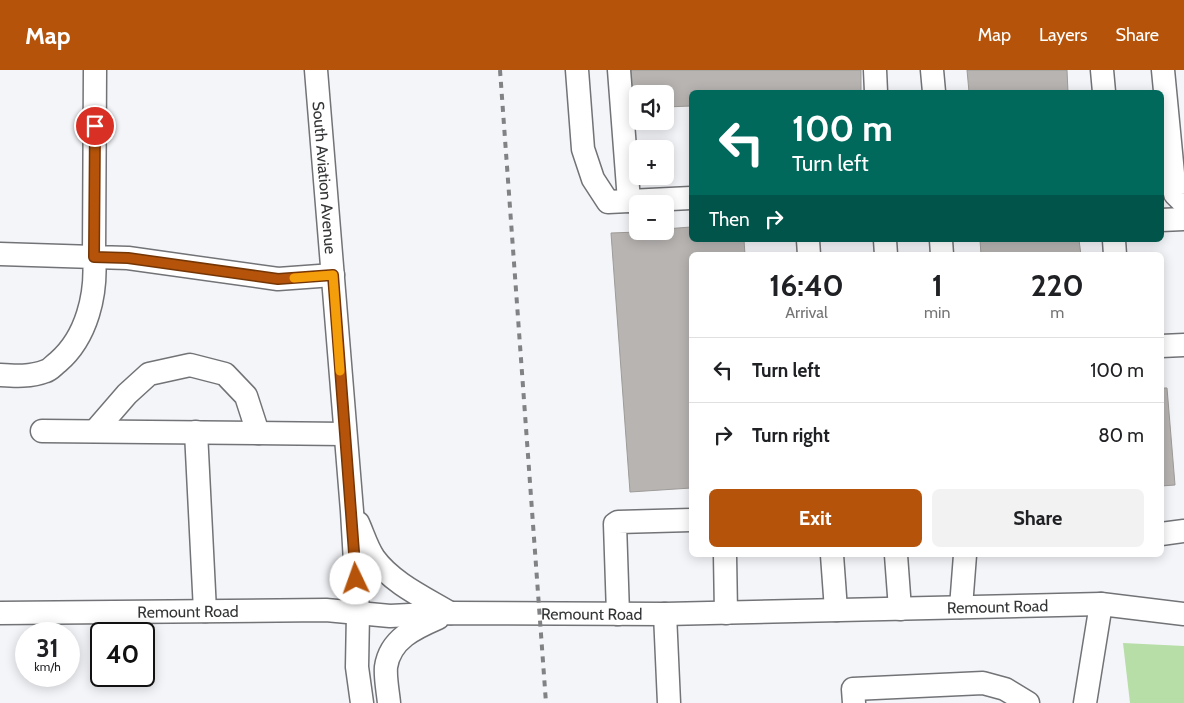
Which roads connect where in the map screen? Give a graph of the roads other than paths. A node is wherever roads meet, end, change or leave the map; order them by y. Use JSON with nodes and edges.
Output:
{"nodes":[{"id":1,"x":95,"y":70,"type":"edge"},
{"id":2,"x":316,"y":70,"type":"edge"},
{"id":3,"x":577,"y":70,"type":"edge"},
{"id":4,"x":619,"y":70,"type":"edge"},
{"id":5,"x":875,"y":70,"type":"edge"},
{"id":6,"x":932,"y":70,"type":"edge"},
{"id":7,"x":1102,"y":70,"type":"edge"},
{"id":8,"x":1162,"y":70,"type":"edge"},
{"id":9,"x":876,"y":90,"type":"edge"},
{"id":10,"x":934,"y":90,"type":"edge"},
{"id":11,"x":1104,"y":90,"type":"edge"},
{"id":12,"x":689,"y":198,"type":"edge"},
{"id":13,"x":674,"y":199,"type":"edge"},
{"id":14,"x":629,"y":201,"type":"joint"},
{"id":15,"x":1184,"y":204,"type":"edge"},
{"id":16,"x":1184,"y":219,"type":"edge"},
{"id":17,"x":1164,"y":220,"type":"edge"},
{"id":18,"x":0,"y":254,"type":"edge"},
{"id":19,"x":94,"y":257,"type":"junction"},
{"id":20,"x":333,"y":275,"type":"junction"},
{"id":21,"x":1184,"y":345,"type":"edge"},
{"id":22,"x":1164,"y":346,"type":"edge"},
{"id":23,"x":0,"y":375,"type":"edge"},
{"id":24,"x":42,"y":431,"type":"dead end"},
{"id":25,"x":95,"y":431,"type":"junction"},
{"id":26,"x":196,"y":432,"type":"junction"},
{"id":27,"x":258,"y":433,"type":"junction"},
{"id":28,"x":345,"y":434,"type":"junction"},
{"id":29,"x":352,"y":511,"type":"junction"},
{"id":30,"x":689,"y":520,"type":"edge"},
{"id":31,"x":1184,"y":531,"type":"edge"},
{"id":32,"x":1164,"y":534,"type":"edge"},
{"id":33,"x":725,"y":557,"type":"edge"},
{"id":34,"x":832,"y":557,"type":"edge"},
{"id":35,"x":896,"y":557,"type":"edge"},
{"id":36,"x":965,"y":557,"type":"edge"},
{"id":37,"x":1101,"y":604,"type":"junction"},
{"id":38,"x":961,"y":608,"type":"junction"},
{"id":39,"x":900,"y":609,"type":"junction"},
{"id":40,"x":836,"y":610,"type":"junction"},
{"id":41,"x":205,"y":611,"type":"junction"},
{"id":42,"x":0,"y":613,"type":"edge"},
{"id":43,"x":358,"y":613,"type":"junction"},
{"id":44,"x":726,"y":613,"type":"junction"},
{"id":45,"x":450,"y":614,"type":"junction"},
{"id":46,"x":618,"y":614,"type":"junction"},
{"id":47,"x":665,"y":614,"type":"junction"},
{"id":48,"x":1184,"y":614,"type":"edge"},
{"id":49,"x":362,"y":703,"type":"edge"},
{"id":50,"x":389,"y":703,"type":"edge"},
{"id":51,"x":669,"y":703,"type":"edge"},
{"id":52,"x":854,"y":703,"type":"edge"},
{"id":53,"x":1028,"y":703,"type":"edge"},
{"id":54,"x":1085,"y":703,"type":"edge"}],
"edges":[{"from":1,"to":19,"type":"street"},
{"from":2,"to":20,"type":"street","name":"South Aviation Avenue"},
{"from":3,"to":14,"type":"street"},
{"from":4,"to":14,"type":"street"},
{"from":5,"to":9,"type":"street"},
{"from":6,"to":10,"type":"street"},
{"from":7,"to":11,"type":"street"},
{"from":8,"to":15,"type":"street"},
{"from":12,"to":13,"type":"street"},
{"from":16,"to":17,"type":"street"},
{"from":18,"to":19,"type":"street"},
{"from":19,"to":20,"type":"street"},
{"from":19,"to":23,"type":"street"},
{"from":20,"to":28,"type":"street","name":"South Aviation Avenue"},
{"from":21,"to":22,"type":"street"},
{"from":24,"to":25,"type":"street"},
{"from":25,"to":26,"type":"street"},
{"from":25,"to":27,"type":"street"},
{"from":26,"to":27,"type":"street"},
{"from":26,"to":41,"type":"street"},
{"from":27,"to":28,"type":"street"},
{"from":28,"to":29,"type":"street","name":"South Aviation Avenue"},
{"from":29,"to":43,"type":"street","name":"South Aviation Avenue"},
{"from":29,"to":45,"type":"street"},
{"from":30,"to":46,"type":"street"},
{"from":31,"to":32,"type":"street"},
{"from":33,"to":44,"type":"street"},
{"from":34,"to":40,"type":"street"},
{"from":35,"to":39,"type":"street"},
{"from":36,"to":38,"type":"street"},
{"from":37,"to":38,"type":"street","name":"Remount Road"},
{"from":37,"to":48,"type":"street","name":"Remount Road"},
{"from":37,"to":54,"type":"street"},
{"from":38,"to":39,"type":"street","name":"Remount Road"},
{"from":39,"to":40,"type":"street","name":"Remount Road"},
{"from":40,"to":44,"type":"street","name":"Remount Road"},
{"from":41,"to":42,"type":"street","name":"Remount Road"},
{"from":41,"to":43,"type":"street","name":"Remount Road"},
{"from":43,"to":45,"type":"street","name":"Remount Road"},
{"from":43,"to":49,"type":"street","name":"South Aviation Avenue"},
{"from":44,"to":47,"type":"street","name":"Remount Road"},
{"from":45,"to":46,"type":"street","name":"Remount Road"},
{"from":45,"to":50,"type":"street"},
{"from":46,"to":47,"type":"street","name":"Remount Road"},
{"from":47,"to":51,"type":"street"},
{"from":52,"to":53,"type":"street"}]}
